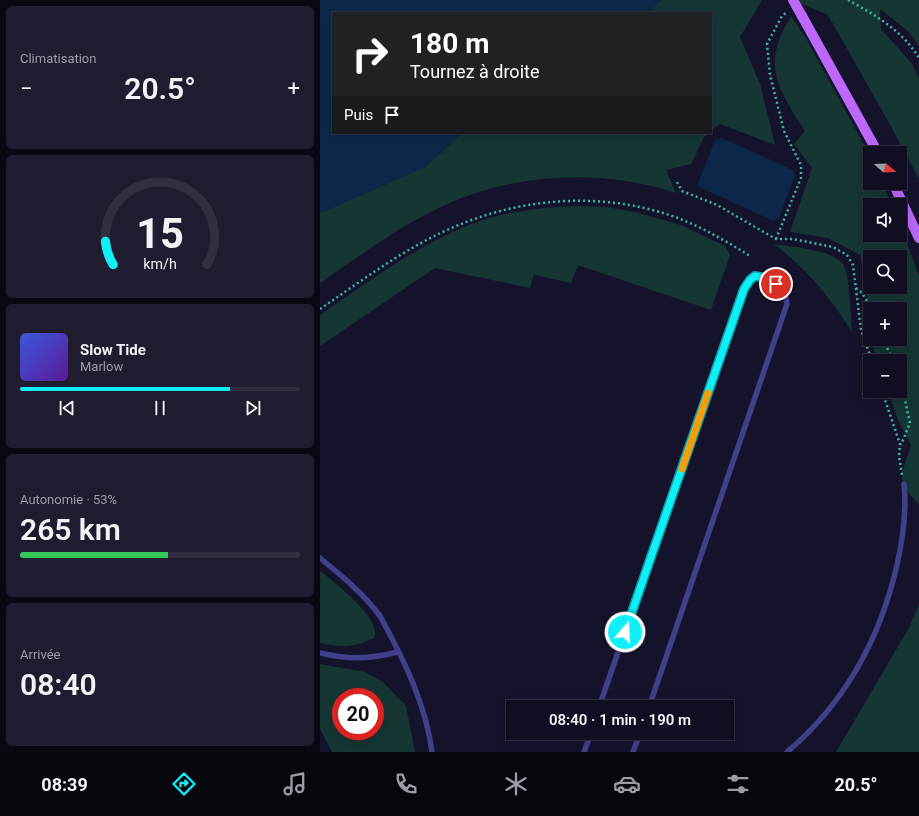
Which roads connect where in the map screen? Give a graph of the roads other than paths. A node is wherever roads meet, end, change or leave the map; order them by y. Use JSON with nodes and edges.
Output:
{"nodes":[{"id":1,"x":793,"y":0,"type":"edge"},
{"id":2,"x":874,"y":146,"type":"edge"},
{"id":3,"x":896,"y":190,"type":"edge"},
{"id":4,"x":919,"y":238,"type":"edge"},
{"id":5,"x":904,"y":484,"type":"road end"},
{"id":6,"x":320,"y":558,"type":"edge"},
{"id":7,"x":398,"y":652,"type":"junction"},
{"id":8,"x":320,"y":653,"type":"edge"},
{"id":9,"x":602,"y":700,"type":"edge"},
{"id":10,"x":651,"y":700,"type":"edge"},
{"id":11,"x":588,"y":740,"type":"edge"},
{"id":12,"x":637,"y":740,"type":"edge"},
{"id":13,"x":432,"y":752,"type":"edge"},
{"id":14,"x":584,"y":752,"type":"edge"},
{"id":15,"x":633,"y":752,"type":"edge"},
{"id":16,"x":787,"y":752,"type":"edge"}],
"edges":[{"from":1,"to":2,"type":"main road","bridge":true},
{"from":3,"to":4,"type":"main road"},
{"from":5,"to":16,"type":"lane"},
{"from":6,"to":7,"type":"lane"},
{"from":7,"to":8,"type":"lane"},
{"from":7,"to":13,"type":"lane"},
{"from":9,"to":10,"type":"lane"},
{"from":11,"to":14,"type":"lane"},
{"from":12,"to":15,"type":"lane"}]}
